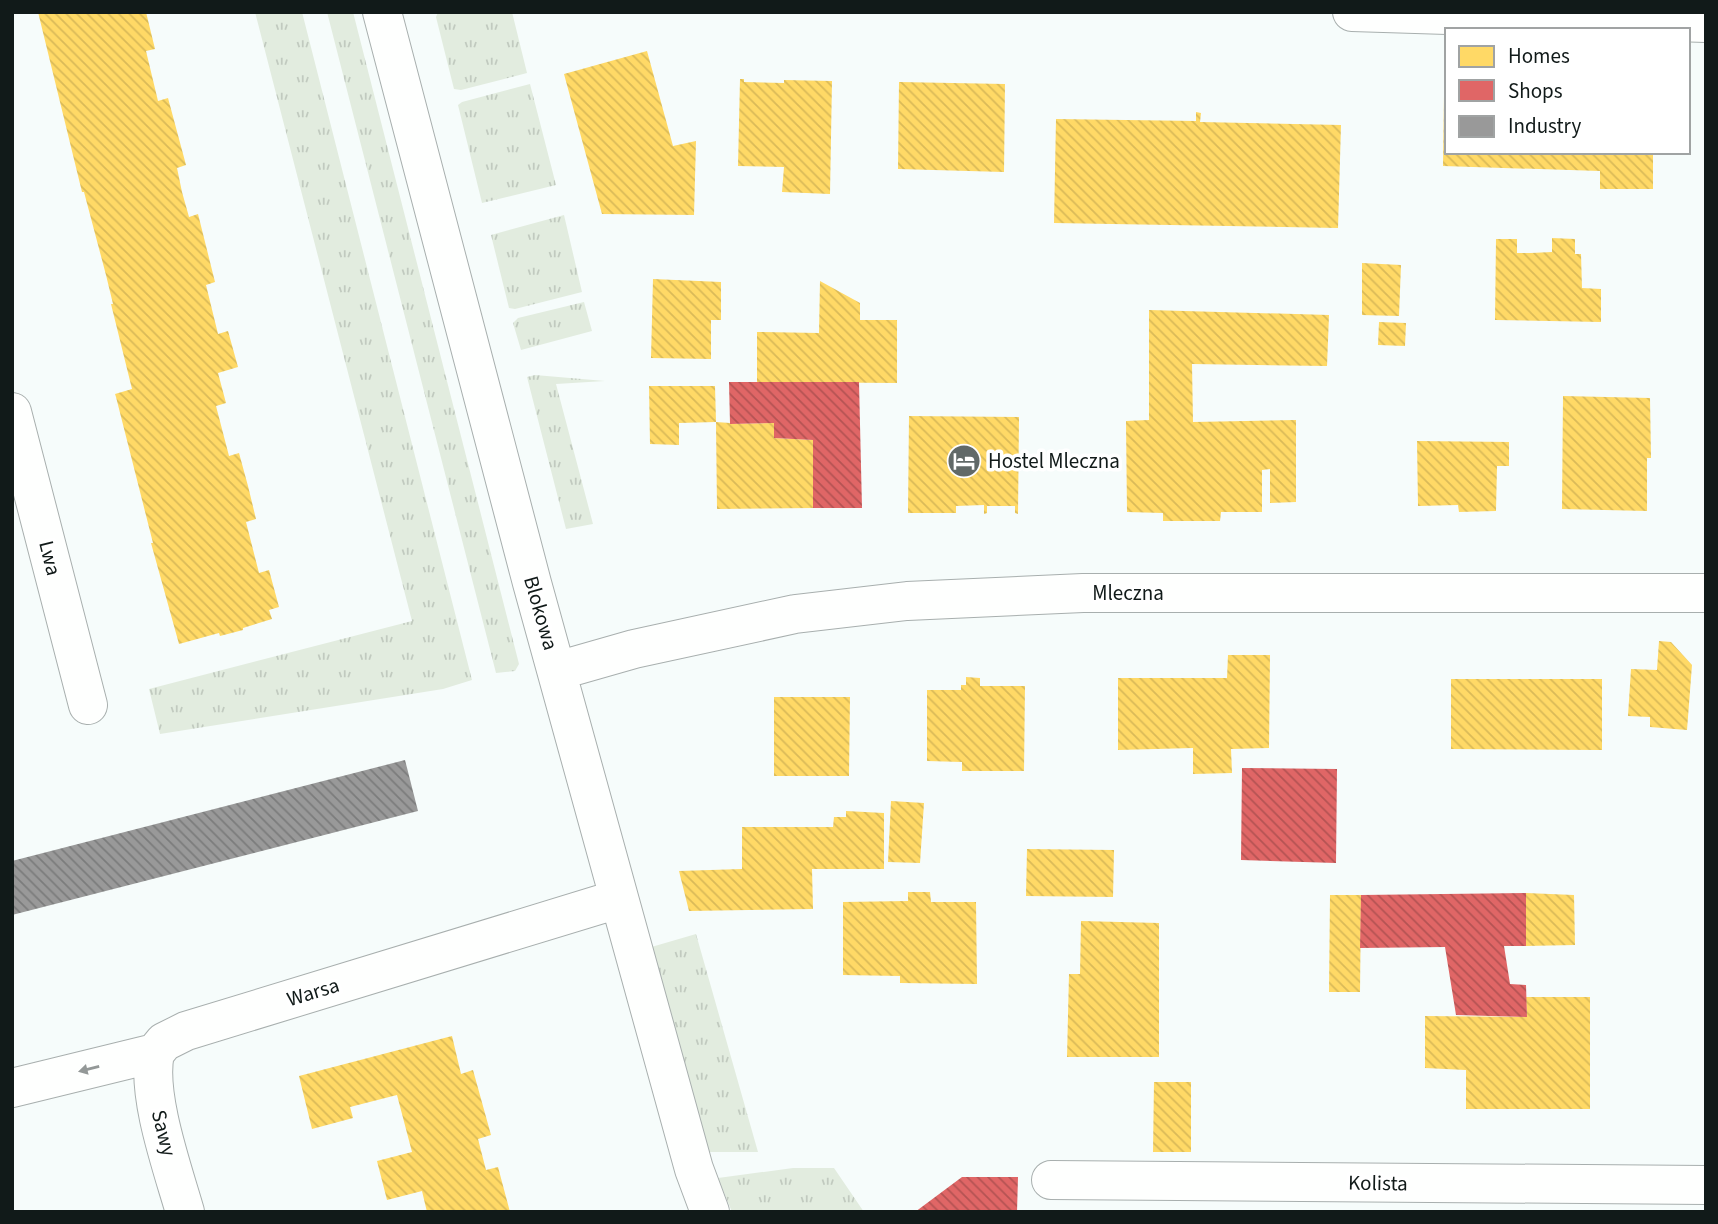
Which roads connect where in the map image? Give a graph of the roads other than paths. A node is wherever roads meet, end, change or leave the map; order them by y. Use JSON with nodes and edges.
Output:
{"nodes":[{"id":1,"x":382,"y":12,"type":"edge"},
{"id":2,"x":1352,"y":12,"type":"edge"},
{"id":3,"x":1706,"y":23,"type":"edge"},
{"id":4,"x":12,"y":412,"type":"edge"},
{"id":5,"x":1706,"y":593,"type":"edge"},
{"id":6,"x":557,"y":671,"type":"junction"},
{"id":7,"x":88,"y":705,"type":"dead end"},
{"id":8,"x":618,"y":899,"type":"junction"},
{"id":9,"x":155,"y":1053,"type":"junction"},
{"id":10,"x":12,"y":1088,"type":"edge"},
{"id":11,"x":1051,"y":1180,"type":"dead end"},
{"id":12,"x":1706,"y":1185,"type":"edge"},
{"id":13,"x":184,"y":1212,"type":"edge"},
{"id":14,"x":710,"y":1212,"type":"edge"}],
"edges":[{"from":1,"to":6,"type":"street","name":"Blokowa"},
{"from":2,"to":3,"type":"street"},
{"from":4,"to":7,"type":"street","name":"Lwa"},
{"from":5,"to":6,"type":"street","name":"Mleczna"},
{"from":6,"to":8,"type":"street","name":"Blokowa"},
{"from":8,"to":9,"type":"street","name":"Warsa"},
{"from":8,"to":14,"type":"street","name":"Blokowa"},
{"from":9,"to":10,"type":"street","name":"Warsa","one_way":true},
{"from":9,"to":13,"type":"street","name":"Sawy"},
{"from":11,"to":12,"type":"street","name":"Kolista"}]}
